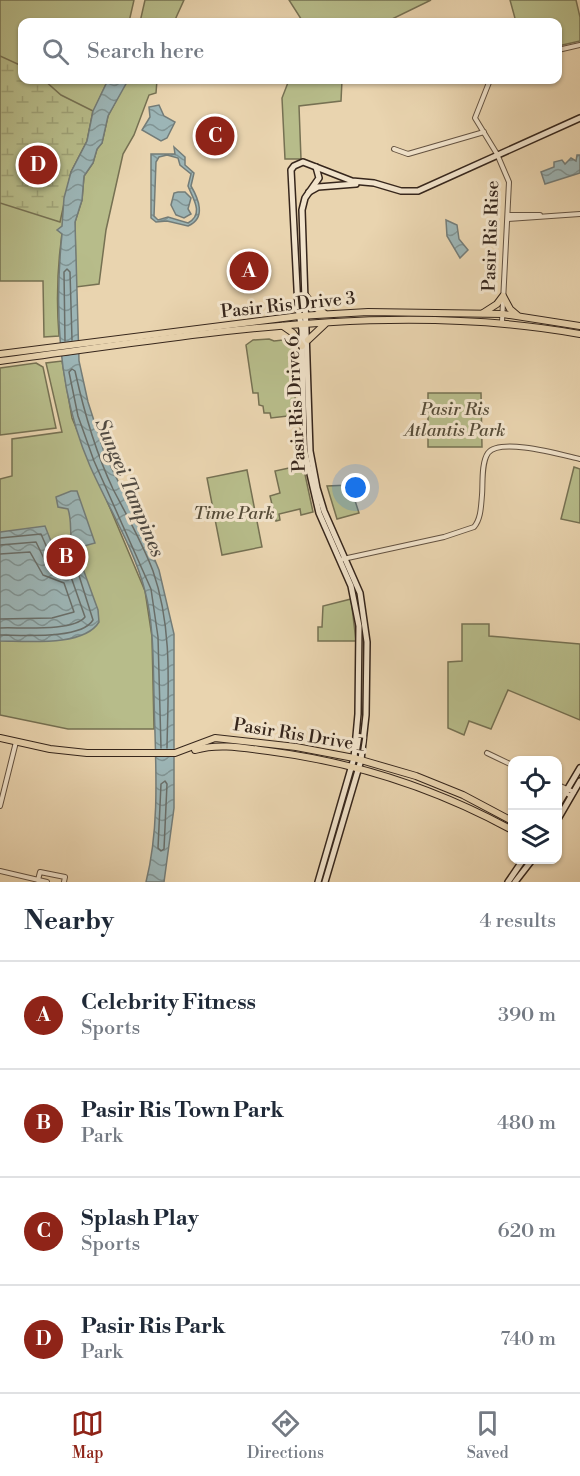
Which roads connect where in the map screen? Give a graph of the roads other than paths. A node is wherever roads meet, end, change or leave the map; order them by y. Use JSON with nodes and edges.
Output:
{"nodes":[{"id":1,"x":580,"y":45,"type":"edge"},
{"id":2,"x":562,"y":49,"type":"edge"},
{"id":3,"x":489,"y":84,"type":"edge"},
{"id":4,"x":580,"y":118,"type":"edge"},
{"id":5,"x":484,"y":132,"type":"junction"},
{"id":6,"x":394,"y":149,"type":"dead end"},
{"id":7,"x":497,"y":154,"type":"junction"},
{"id":8,"x":316,"y":167,"type":"junction"},
{"id":9,"x":333,"y":174,"type":"junction"},
{"id":10,"x":366,"y":183,"type":"junction"},
{"id":11,"x":333,"y":186,"type":"junction"},
{"id":12,"x":308,"y":192,"type":"junction"},
{"id":13,"x":580,"y":214,"type":"edge"},
{"id":14,"x":508,"y":217,"type":"junction"},
{"id":15,"x":297,"y":269,"type":"junction"},
{"id":16,"x":305,"y":269,"type":"junction"},
{"id":17,"x":306,"y":296,"type":"junction"},
{"id":18,"x":503,"y":296,"type":"junction"},
{"id":19,"x":483,"y":313,"type":"junction"},
{"id":20,"x":327,"y":314,"type":"junction"},
{"id":21,"x":502,"y":314,"type":"junction"},
{"id":22,"x":303,"y":315,"type":"junction"},
{"id":23,"x":520,"y":316,"type":"junction"},
{"id":24,"x":329,"y":322,"type":"junction"},
{"id":25,"x":502,"y":322,"type":"junction"},
{"id":26,"x":304,"y":324,"type":"junction"},
{"id":27,"x":282,"y":326,"type":"junction"},
{"id":28,"x":580,"y":326,"type":"edge"},
{"id":29,"x":580,"y":334,"type":"edge"},
{"id":30,"x":308,"y":340,"type":"junction"},
{"id":31,"x":302,"y":346,"type":"junction"},
{"id":32,"x":80,"y":347,"type":"junction"},
{"id":33,"x":59,"y":350,"type":"junction"},
{"id":34,"x":0,"y":354,"type":"edge"},
{"id":35,"x":0,"y":361,"type":"edge"},
{"id":36,"x":580,"y":459,"type":"edge"},
{"id":37,"x":343,"y":559,"type":"junction"},
{"id":38,"x":0,"y":739,"type":"edge"},
{"id":39,"x":16,"y":744,"type":"junction"},
{"id":40,"x":487,"y":753,"type":"dead end"},
{"id":41,"x":175,"y":754,"type":"junction"},
{"id":42,"x":357,"y":759,"type":"junction"},
{"id":43,"x":508,"y":763,"type":"edge"},
{"id":44,"x":355,"y":768,"type":"junction"},
{"id":45,"x":580,"y":768,"type":"edge"},
{"id":46,"x":580,"y":781,"type":"edge"},
{"id":47,"x":562,"y":788,"type":"edge"},
{"id":48,"x":569,"y":792,"type":"junction"},
{"id":49,"x":562,"y":800,"type":"edge"},
{"id":50,"x":0,"y":806,"type":"edge"},
{"id":51,"x":562,"y":810,"type":"edge"},
{"id":52,"x":508,"y":819,"type":"edge"},
{"id":53,"x":508,"y":828,"type":"edge"},
{"id":54,"x":521,"y":864,"type":"edge"},
{"id":55,"x":529,"y":864,"type":"edge"},
{"id":56,"x":0,"y":872,"type":"edge"},
{"id":57,"x":38,"y":880,"type":"junction"},
{"id":58,"x":64,"y":880,"type":"edge"},
{"id":59,"x":47,"y":882,"type":"edge"},
{"id":60,"x":318,"y":882,"type":"edge"},
{"id":61,"x":325,"y":882,"type":"edge"},
{"id":62,"x":508,"y":882,"type":"edge"},
{"id":63,"x":515,"y":882,"type":"edge"}],
"edges":[{"from":1,"to":2,"type":"street"},
{"from":3,"to":5,"type":"street"},
{"from":4,"to":7,"type":"street"},
{"from":5,"to":6,"type":"street"},
{"from":5,"to":7,"type":"street","name":"Pasir Ris Rise"},
{"from":7,"to":10,"type":"street"},
{"from":7,"to":14,"type":"street","name":"Pasir Ris Rise"},
{"from":8,"to":9,"type":"street"},
{"from":8,"to":12,"type":"street"},
{"from":8,"to":15,"type":"street"},
{"from":9,"to":10,"type":"street"},
{"from":9,"to":11,"type":"street"},
{"from":10,"to":11,"type":"street"},
{"from":11,"to":12,"type":"street"},
{"from":12,"to":16,"type":"street"},
{"from":13,"to":14,"type":"street"},
{"from":14,"to":18,"type":"street","name":"Pasir Ris Rise"},
{"from":15,"to":16,"type":"street"},
{"from":15,"to":22,"type":"street"},
{"from":16,"to":17,"type":"street"},
{"from":17,"to":20,"type":"main road"},
{"from":17,"to":22,"type":"street"},
{"from":18,"to":19,"type":"main road"},
{"from":18,"to":21,"type":"street","name":"Pasir Ris Rise"},
{"from":18,"to":23,"type":"main road"},
{"from":19,"to":20,"type":"main road","name":"Pasir Ris Drive 3"},
{"from":19,"to":21,"type":"main road","name":"Pasir Ris Drive 3"},
{"from":20,"to":22,"type":"main road","name":"Pasir Ris Drive 3"},
{"from":21,"to":23,"type":"main road","name":"Pasir Ris Drive 3"},
{"from":21,"to":25,"type":"street","name":"Pasir Ris Rise"},
{"from":22,"to":26,"type":"street","name":"Pasir Ris Drive 6"},
{"from":22,"to":32,"type":"main road","name":"Pasir Ris Drive 3"},
{"from":23,"to":28,"type":"main road","name":"Pasir Ris Drive 3"},
{"from":24,"to":25,"type":"main road","name":"Pasir Ris Drive 3"},
{"from":24,"to":26,"type":"main road","name":"Pasir Ris Drive 3"},
{"from":24,"to":30,"type":"main road"},
{"from":25,"to":29,"type":"main road","name":"Pasir Ris Drive 3"},
{"from":26,"to":27,"type":"main road","name":"Pasir Ris Drive 3"},
{"from":26,"to":30,"type":"street","name":"Pasir Ris Drive 6"},
{"from":26,"to":31,"type":"street","name":"Pasir Ris Drive 6"},
{"from":27,"to":31,"type":"main road"},
{"from":27,"to":32,"type":"main road","name":"Pasir Ris Drive 3"},
{"from":30,"to":37,"type":"street","name":"Pasir Ris Drive 6"},
{"from":31,"to":37,"type":"street","name":"Pasir Ris Drive 6"},
{"from":32,"to":33,"type":"main road","name":"Pasir Ris Drive 3"},
{"from":33,"to":34,"type":"main road","name":"Pasir Ris Drive 3"},
{"from":33,"to":35,"type":"main road","name":"Pasir Ris Drive 3"},
{"from":36,"to":37,"type":"street"},
{"from":37,"to":42,"type":"street","name":"Pasir Ris Drive 6"},
{"from":38,"to":39,"type":"main road","name":"Pasir Ris Drive 1"},
{"from":39,"to":41,"type":"main road","name":"Pasir Ris Drive 1"},
{"from":39,"to":50,"type":"street"},
{"from":40,"to":43,"type":"street"},
{"from":41,"to":42,"type":"main road","name":"Pasir Ris Drive 1"},
{"from":41,"to":44,"type":"main road","name":"Pasir Ris Drive 1"},
{"from":42,"to":44,"type":"street","name":"Pasir Ris Drive 6"},
{"from":42,"to":52,"type":"main road","name":"Pasir Ris Drive 1"},
{"from":44,"to":53,"type":"main road","name":"Pasir Ris Drive 1"},
{"from":44,"to":60,"type":"street"},
{"from":44,"to":61,"type":"street"},
{"from":45,"to":48,"type":"street"},
{"from":46,"to":48,"type":"street"},
{"from":47,"to":48,"type":"street"},
{"from":48,"to":49,"type":"street"},
{"from":48,"to":51,"type":"street"},
{"from":54,"to":62,"type":"street"},
{"from":55,"to":63,"type":"street"},
{"from":56,"to":57,"type":"street"},
{"from":57,"to":58,"type":"street"},
{"from":57,"to":59,"type":"street"}]}
